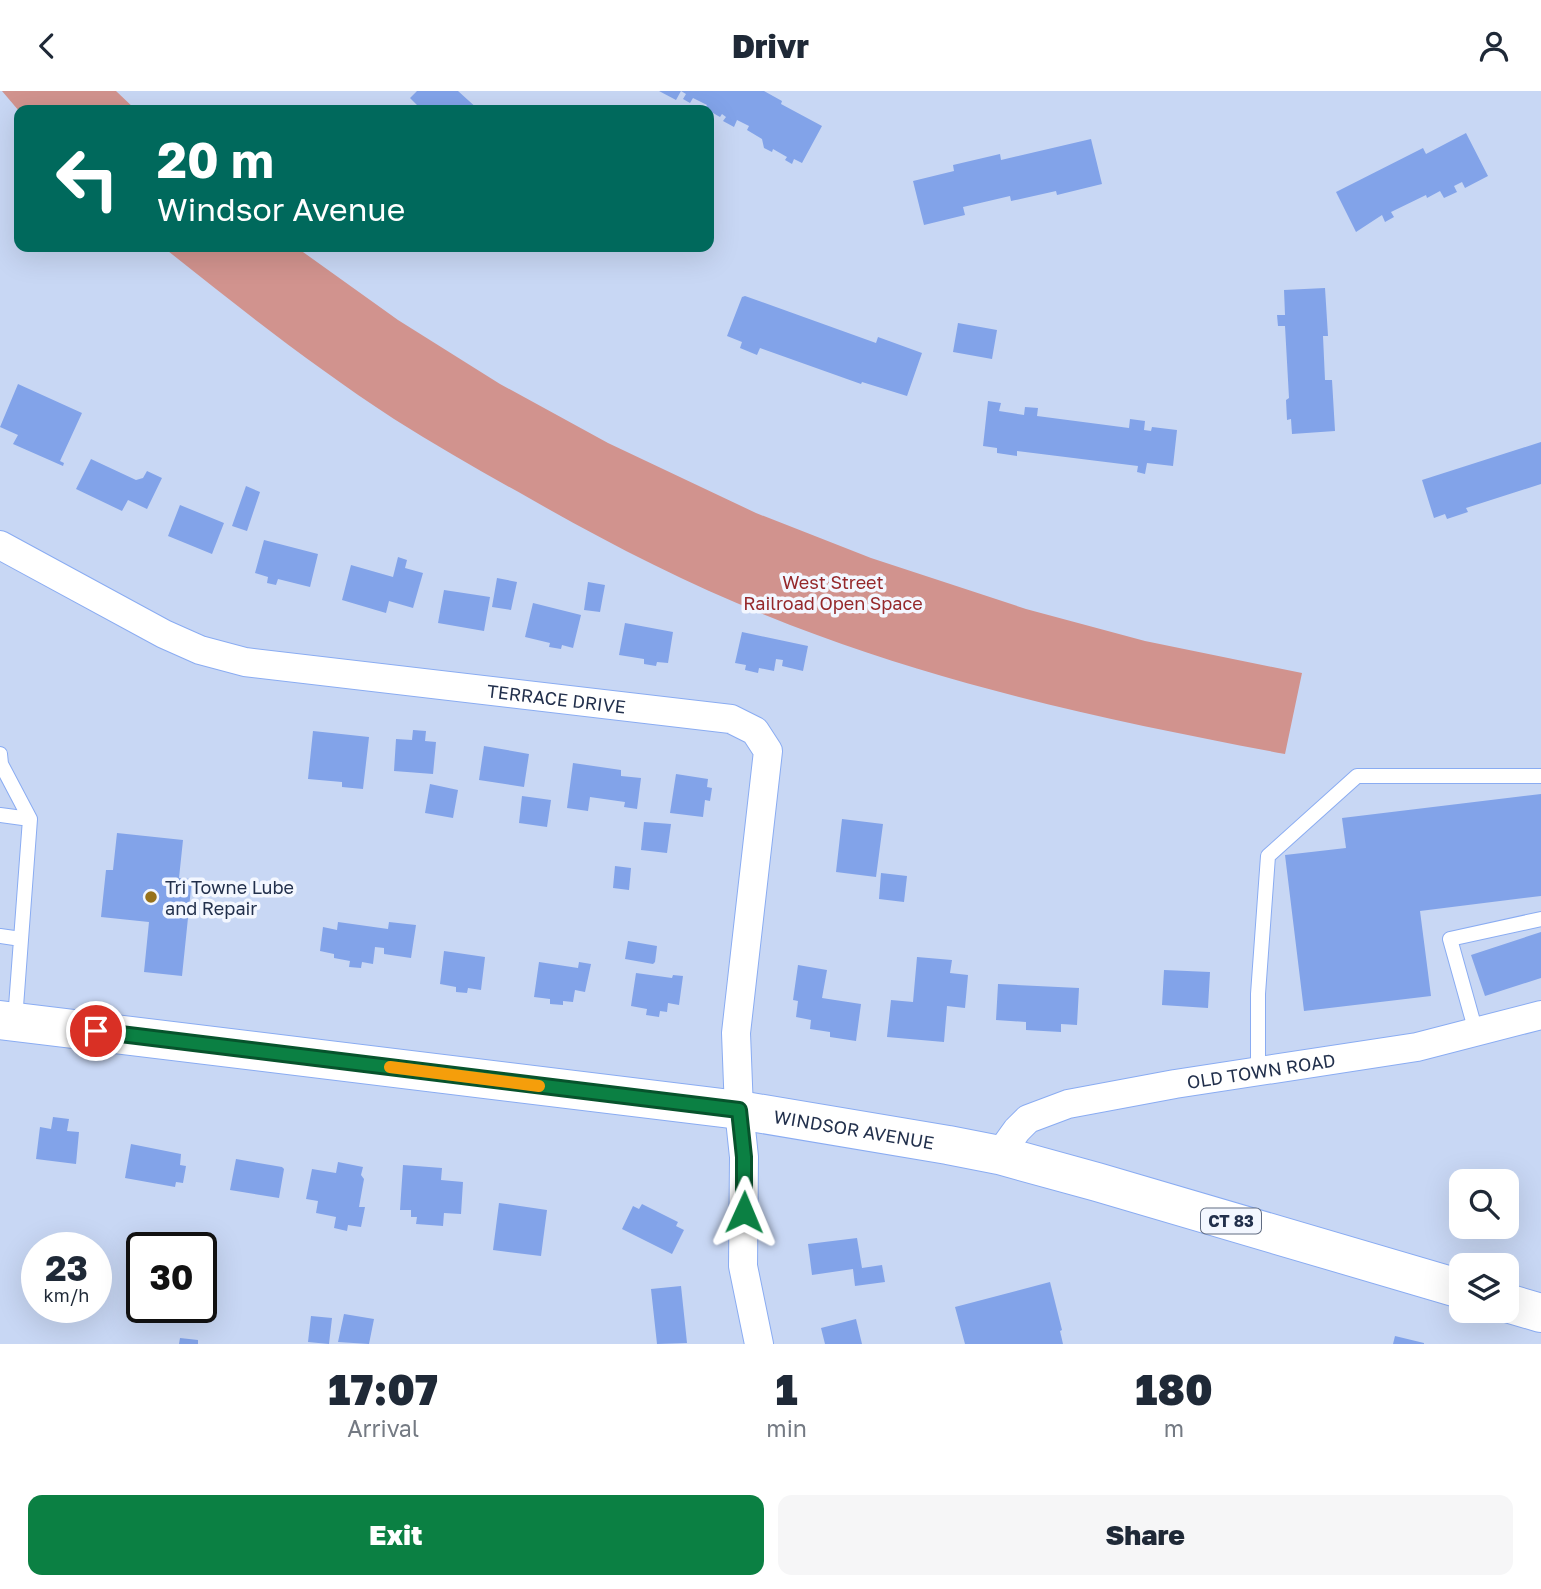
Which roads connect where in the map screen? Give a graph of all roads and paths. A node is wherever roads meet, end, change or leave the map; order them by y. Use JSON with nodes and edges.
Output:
{"nodes":[{"id":1,"x":0,"y":545,"type":"edge"},
{"id":2,"x":0,"y":754,"type":"edge"},
{"id":3,"x":1541,"y":776,"type":"edge"},
{"id":4,"x":0,"y":815,"type":"edge"},
{"id":5,"x":30,"y":819,"type":"junction"},
{"id":6,"x":1541,"y":919,"type":"edge"},
{"id":7,"x":0,"y":936,"type":"edge"},
{"id":8,"x":21,"y":939,"type":"junction"},
{"id":9,"x":1541,"y":1016,"type":"edge"},
{"id":10,"x":8,"y":1021,"type":"edge"},
{"id":11,"x":1476,"y":1032,"type":"junction"},
{"id":12,"x":1258,"y":1071,"type":"junction"},
{"id":13,"x":739,"y":1110,"type":"junction"},
{"id":14,"x":999,"y":1156,"type":"junction"},
{"id":15,"x":1449,"y":1286,"type":"edge"},
{"id":16,"x":1519,"y":1307,"type":"edge"},
{"id":17,"x":1541,"y":1313,"type":"edge"},
{"id":18,"x":759,"y":1344,"type":"edge"}],
"edges":[{"from":1,"to":13,"type":"street","name":"TERRACE DRIVE"},
{"from":2,"to":5,"type":"lane"},
{"from":3,"to":12,"type":"lane"},
{"from":4,"to":5,"type":"lane"},
{"from":5,"to":8,"type":"lane"},
{"from":6,"to":11,"type":"lane"},
{"from":7,"to":8,"type":"lane"},
{"from":8,"to":10,"type":"lane"},
{"from":9,"to":11,"type":"street","name":"OLD TOWN ROAD"},
{"from":10,"to":13,"type":"main road","name":"WINDSOR AVENUE"},
{"from":11,"to":12,"type":"street","name":"OLD TOWN ROAD"},
{"from":12,"to":14,"type":"street","name":"OLD TOWN ROAD"},
{"from":13,"to":14,"type":"main road","name":"WINDSOR AVENUE"},
{"from":13,"to":18,"type":"street","name":"TERRACE DRIVE"},
{"from":14,"to":15,"type":"main road","number":"CT 83"},
{"from":16,"to":17,"type":"main road"}]}
